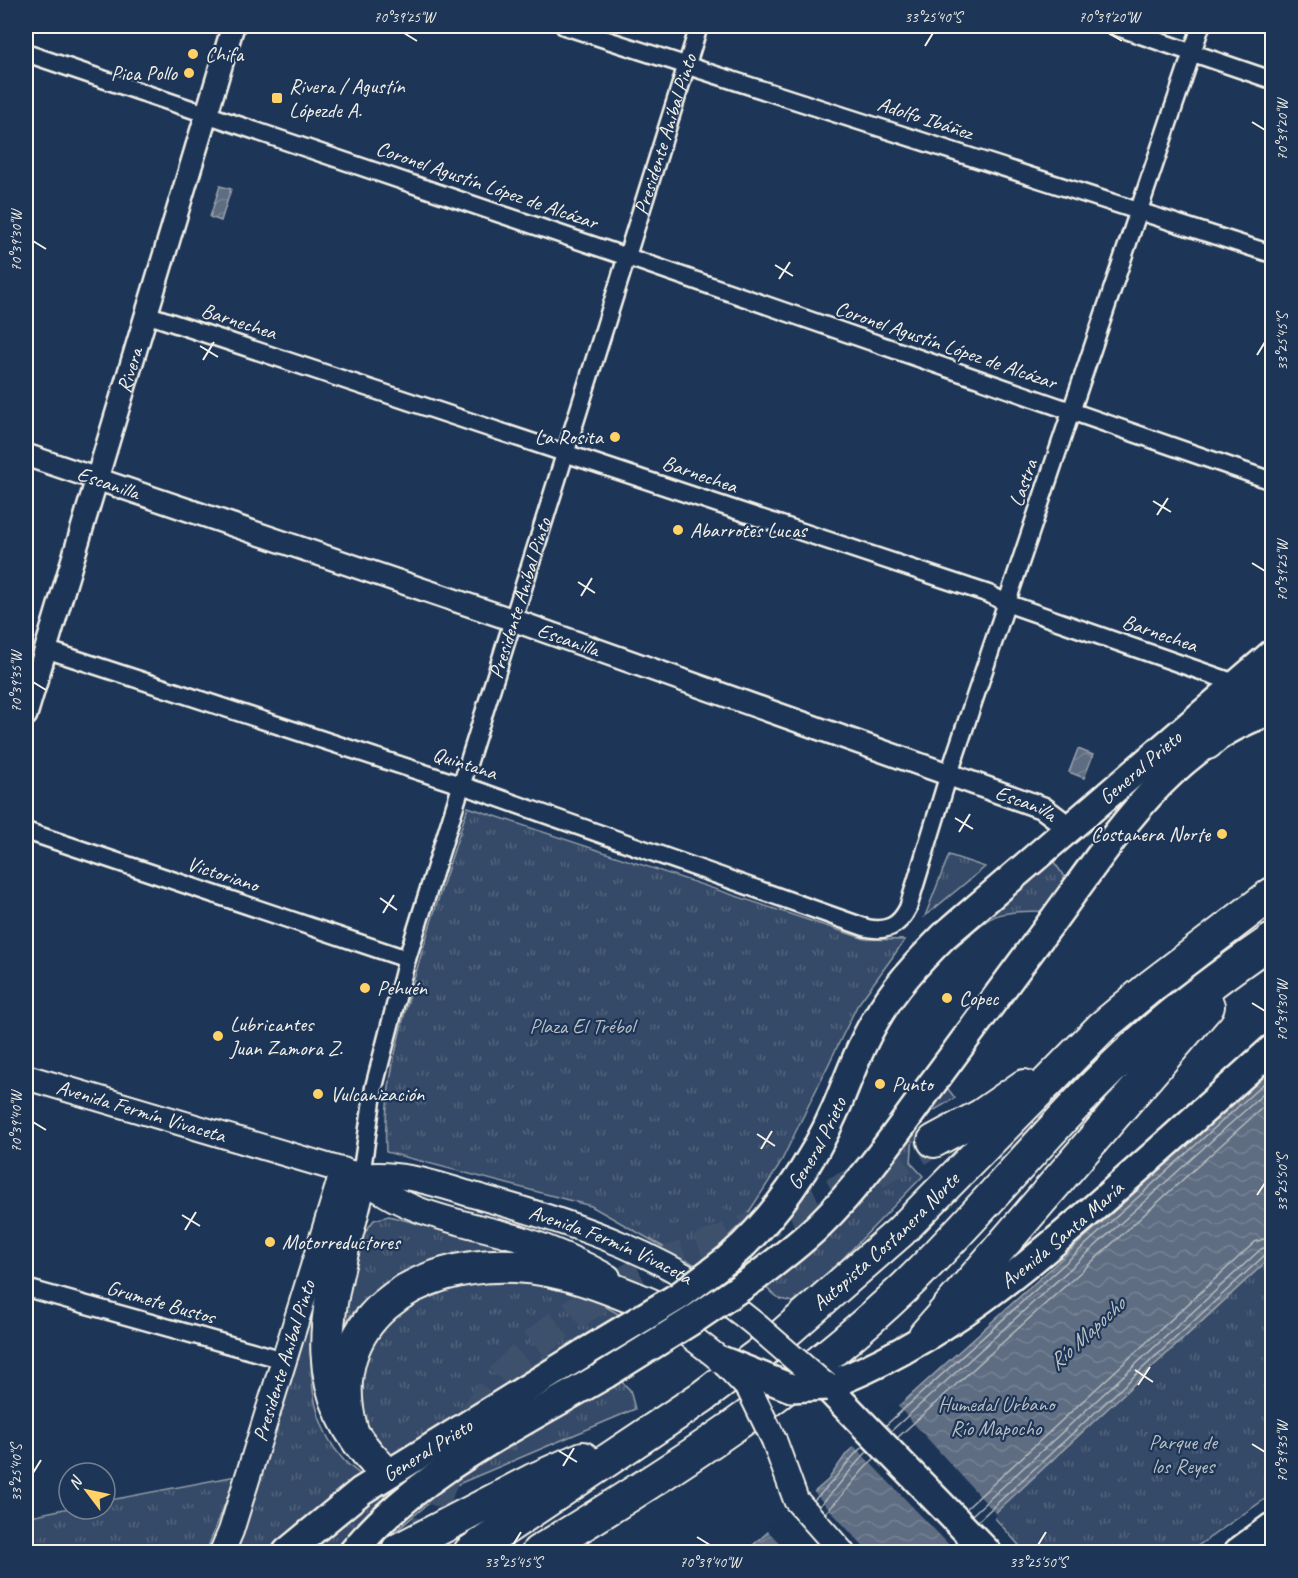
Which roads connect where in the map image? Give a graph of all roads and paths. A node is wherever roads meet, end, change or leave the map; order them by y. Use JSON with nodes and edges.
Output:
{"nodes":[{"id":1,"x":233,"y":26,"type":"edge"},
{"id":2,"x":564,"y":26,"type":"edge"},
{"id":3,"x":699,"y":26,"type":"edge"},
{"id":4,"x":1114,"y":26,"type":"edge"},
{"id":5,"x":1201,"y":26,"type":"edge"},
{"id":6,"x":1192,"y":52,"type":"junction"},
{"id":7,"x":26,"y":53,"type":"edge"},
{"id":8,"x":687,"y":65,"type":"junction"},
{"id":9,"x":1272,"y":80,"type":"edge"},
{"id":10,"x":207,"y":113,"type":"junction"},
{"id":11,"x":1140,"y":211,"type":"junction"},
{"id":12,"x":1272,"y":254,"type":"edge"},
{"id":13,"x":627,"y":257,"type":"junction"},
{"id":14,"x":146,"y":314,"type":"junction"},
{"id":15,"x":1071,"y":412,"type":"junction"},
{"id":16,"x":566,"y":452,"type":"junction"},
{"id":17,"x":26,"y":455,"type":"edge"},
{"id":18,"x":97,"y":479,"type":"junction"},
{"id":19,"x":1272,"y":481,"type":"edge"},
{"id":20,"x":1006,"y":603,"type":"junction"},
{"id":21,"x":513,"y":620,"type":"junction"},
{"id":22,"x":45,"y":649,"type":"junction"},
{"id":23,"x":1272,"y":654,"type":"edge"},
{"id":24,"x":1238,"y":684,"type":"junction"},
{"id":25,"x":1272,"y":685,"type":"edge"},
{"id":26,"x":1272,"y":711,"type":"edge"},
{"id":27,"x":26,"y":715,"type":"edge"},
{"id":28,"x":1207,"y":743,"type":"junction"},
{"id":29,"x":949,"y":774,"type":"junction"},
{"id":30,"x":461,"y":786,"type":"junction"},
{"id":31,"x":26,"y":831,"type":"edge"},
{"id":32,"x":1065,"y":833,"type":"junction"},
{"id":33,"x":1084,"y":878,"type":"junction"},
{"id":34,"x":1272,"y":894,"type":"edge"},
{"id":35,"x":867,"y":928,"type":"joint"},
{"id":36,"x":1272,"y":940,"type":"edge"},
{"id":37,"x":407,"y":959,"type":"junction"},
{"id":38,"x":1086,"y":1043,"type":"junction"},
{"id":39,"x":1272,"y":1049,"type":"edge"},
{"id":40,"x":26,"y":1077,"type":"edge"},
{"id":41,"x":934,"y":1141,"type":"tunnel mouth"},
{"id":42,"x":352,"y":1173,"type":"junction"},
{"id":43,"x":26,"y":1288,"type":"edge"},
{"id":44,"x":651,"y":1305,"type":"junction"},
{"id":45,"x":926,"y":1335,"type":"junction"},
{"id":46,"x":717,"y":1357,"type":"junction"},
{"id":47,"x":285,"y":1360,"type":"junction"},
{"id":48,"x":873,"y":1365,"type":"junction"},
{"id":49,"x":837,"y":1386,"type":"junction"},
{"id":50,"x":661,"y":1424,"type":"junction"},
{"id":51,"x":866,"y":1425,"type":"junction"},
{"id":52,"x":351,"y":1428,"type":"junction"},
{"id":53,"x":381,"y":1468,"type":"dead end"},
{"id":54,"x":660,"y":1476,"type":"junction"},
{"id":55,"x":533,"y":1480,"type":"junction"},
{"id":56,"x":448,"y":1500,"type":"dead end"},
{"id":57,"x":1272,"y":1527,"type":"edge"},
{"id":58,"x":980,"y":1544,"type":"edge"},
{"id":59,"x":398,"y":1550,"type":"dead end"},
{"id":60,"x":222,"y":1552,"type":"edge"},
{"id":61,"x":287,"y":1552,"type":"edge"},
{"id":62,"x":353,"y":1552,"type":"edge"},
{"id":63,"x":470,"y":1552,"type":"edge"},
{"id":64,"x":538,"y":1552,"type":"edge"},
{"id":65,"x":578,"y":1552,"type":"edge"},
{"id":66,"x":842,"y":1552,"type":"edge"},
{"id":67,"x":1238,"y":1552,"type":"edge"}],
"edges":[{"from":1,"to":10,"type":"street","name":"Rivera"},
{"from":2,"to":8,"type":"street","name":"Adolfo Ibáñez"},
{"from":3,"to":8,"type":"street","name":"Presidente Aníbal Pinto"},
{"from":4,"to":6,"type":"street"},
{"from":5,"to":6,"type":"street","name":"Lastra"},
{"from":6,"to":9,"type":"street"},
{"from":6,"to":11,"type":"street","name":"Lastra"},
{"from":7,"to":10,"type":"street","name":"Coronel Agustín López de Alcázar"},
{"from":8,"to":11,"type":"street","name":"Adolfo Ibáñez"},
{"from":8,"to":13,"type":"street","name":"Presidente Aníbal Pinto"},
{"from":10,"to":13,"type":"street","name":"Coronel Agustín López de Alcázar"},
{"from":10,"to":14,"type":"street","name":"Rivera"},
{"from":11,"to":12,"type":"street","name":"Adolfo Ibáñez"},
{"from":11,"to":15,"type":"street","name":"Lastra"},
{"from":13,"to":15,"type":"street","name":"Coronel Agustín López de Alcázar"},
{"from":13,"to":16,"type":"street","name":"Presidente Aníbal Pinto"},
{"from":14,"to":16,"type":"street","name":"Barnechea"},
{"from":14,"to":18,"type":"street","name":"Rivera"},
{"from":15,"to":19,"type":"street","name":"Coronel Agustín López de Alcázar"},
{"from":15,"to":20,"type":"street","name":"Lastra"},
{"from":16,"to":20,"type":"street","name":"Barnechea"},
{"from":16,"to":21,"type":"street","name":"Presidente Aníbal Pinto"},
{"from":17,"to":18,"type":"street","name":"Escanilla"},
{"from":18,"to":21,"type":"street","name":"Escanilla"},
{"from":18,"to":22,"type":"street","name":"Rivera"},
{"from":20,"to":24,"type":"street","name":"Barnechea"},
{"from":20,"to":29,"type":"street","name":"Lastra"},
{"from":21,"to":29,"type":"street","name":"Escanilla"},
{"from":21,"to":30,"type":"street","name":"Presidente Aníbal Pinto"},
{"from":22,"to":27,"type":"street","name":"Rivera"},
{"from":22,"to":30,"type":"street","name":"Quintana"},
{"from":23,"to":24,"type":"main road","name":"General Prieto"},
{"from":24,"to":32,"type":"main road","name":"General Prieto"},
{"from":25,"to":28,"type":"highway"},
{"from":26,"to":28,"type":"main road","name":"General Prieto"},
{"from":28,"to":33,"type":"main road","name":"General Prieto"},
{"from":29,"to":32,"type":"street","name":"Escanilla"},
{"from":29,"to":35,"type":"street","name":"Lastra"},
{"from":30,"to":35,"type":"street","name":"Quintana"},
{"from":30,"to":37,"type":"street","name":"Presidente Aníbal Pinto"},
{"from":31,"to":37,"type":"street","name":"Victoriano"},
{"from":32,"to":33,"type":"main road"},
{"from":32,"to":61,"type":"main road","name":"General Prieto","bridge":true},
{"from":33,"to":62,"type":"main road","name":"General Prieto","bridge":true},
{"from":34,"to":38,"type":"highway","name":"Autopista Costanera Norte"},
{"from":36,"to":45,"type":"highway"},
{"from":36,"to":54,"type":"highway","name":"Autopista Costanera Norte"},
{"from":37,"to":42,"type":"street","name":"Presidente Aníbal Pinto"},
{"from":38,"to":41,"type":"highway"},
{"from":38,"to":50,"type":"highway","name":"Autopista Costanera Norte"},
{"from":39,"to":45,"type":"main road","name":"Avenida Santa María"},
{"from":40,"to":42,"type":"main road","name":"Avenida Fermín Vivaceta"},
{"from":42,"to":44,"type":"main road","name":"Avenida Fermín Vivaceta"},
{"from":42,"to":47,"type":"main road","name":"Presidente Aníbal Pinto"},
{"from":42,"to":49,"type":"main road","name":"Avenida Fermín Vivaceta","bridge":true},
{"from":42,"to":52,"type":"highway"},
{"from":43,"to":47,"type":"street","name":"Grumete Bustos"},
{"from":44,"to":46,"type":"main road","name":"Avenida Fermín Vivaceta"},
{"from":44,"to":52,"type":"highway"},
{"from":45,"to":48,"type":"main road","name":"Avenida Santa María"},
{"from":46,"to":49,"type":"main road","bridge":true},
{"from":46,"to":66,"type":"main road","name":"Avenida Fermín Vivaceta","bridge":true},
{"from":47,"to":60,"type":"main road","name":"Presidente Aníbal Pinto"},
{"from":48,"to":49,"type":"main road","name":"Avenida Santa María"},
{"from":48,"to":51,"type":"main road"},
{"from":49,"to":51,"type":"main road"},
{"from":50,"to":55,"type":"highway"},
{"from":50,"to":63,"type":"highway","name":"Autopista Costanera Norte"},
{"from":51,"to":58,"type":"main road"},
{"from":52,"to":53,"type":"highway"},
{"from":54,"to":64,"type":"highway","name":"Autopista Costanera Norte"},
{"from":54,"to":65,"type":"highway"},
{"from":55,"to":56,"type":"highway"},
{"from":55,"to":59,"type":"highway"},
{"from":57,"to":67,"type":"main road"}]}
